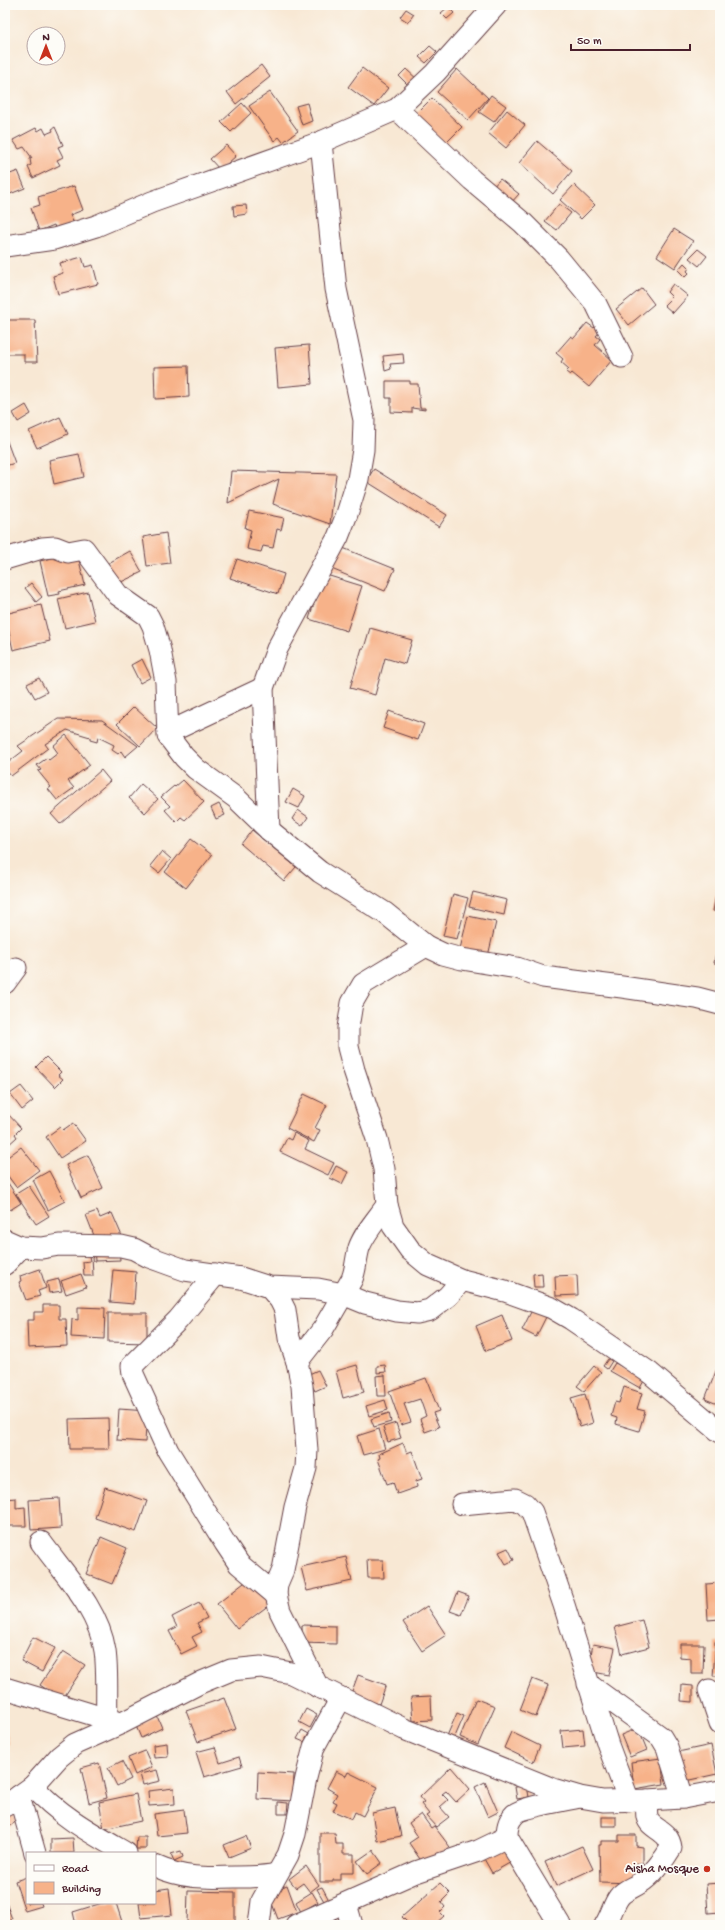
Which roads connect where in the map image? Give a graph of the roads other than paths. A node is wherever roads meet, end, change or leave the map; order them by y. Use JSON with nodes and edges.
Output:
{"nodes":[{"id":1,"x":496,"y":5,"type":"edge"},
{"id":2,"x":397,"y":109,"type":"junction"},
{"id":3,"x":321,"y":142,"type":"junction"},
{"id":4,"x":5,"y":246,"type":"edge"},
{"id":5,"x":622,"y":357,"type":"dead end"},
{"id":6,"x":5,"y":560,"type":"edge"},
{"id":7,"x":263,"y":688,"type":"junction"},
{"id":8,"x":168,"y":729,"type":"junction"},
{"id":9,"x":269,"y":830,"type":"junction"},
{"id":10,"x":426,"y":946,"type":"junction"},
{"id":11,"x":720,"y":1004,"type":"edge"},
{"id":12,"x":387,"y":1205,"type":"junction"},
{"id":13,"x":13,"y":1243,"type":"edge"},
{"id":14,"x":5,"y":1264,"type":"edge"},
{"id":15,"x":216,"y":1274,"type":"junction"},
{"id":16,"x":462,"y":1280,"type":"junction"},
{"id":17,"x":269,"y":1287,"type":"junction"},
{"id":18,"x":343,"y":1294,"type":"junction"},
{"id":19,"x":297,"y":1362,"type":"junction"},
{"id":20,"x":720,"y":1432,"type":"edge"},
{"id":21,"x":462,"y":1504,"type":"dead end"},
{"id":22,"x":41,"y":1542,"type":"dead end"},
{"id":23,"x":276,"y":1595,"type":"junction"},
{"id":24,"x":588,"y":1684,"type":"junction"},
{"id":25,"x":318,"y":1687,"type":"junction"},
{"id":26,"x":5,"y":1688,"type":"edge"},
{"id":27,"x":709,"y":1690,"type":"dead end"},
{"id":28,"x":341,"y":1698,"type":"junction"},
{"id":29,"x":114,"y":1721,"type":"junction"},
{"id":30,"x":720,"y":1722,"type":"edge"},
{"id":31,"x":720,"y":1791,"type":"edge"},
{"id":32,"x":19,"y":1796,"type":"edge"},
{"id":33,"x":580,"y":1797,"type":"junction"},
{"id":34,"x":683,"y":1798,"type":"junction"},
{"id":35,"x":638,"y":1801,"type":"junction"},
{"id":36,"x":507,"y":1837,"type":"junction"},
{"id":37,"x":35,"y":1852,"type":"edge"},
{"id":38,"x":124,"y":1852,"type":"edge"},
{"id":39,"x":156,"y":1866,"type":"edge"},
{"id":40,"x":276,"y":1874,"type":"junction"},
{"id":41,"x":346,"y":1904,"type":"junction"},
{"id":42,"x":259,"y":1925,"type":"edge"},
{"id":43,"x":296,"y":1925,"type":"edge"},
{"id":44,"x":352,"y":1925,"type":"edge"},
{"id":45,"x":560,"y":1925,"type":"edge"},
{"id":46,"x":605,"y":1925,"type":"edge"}],
"edges":[{"from":1,"to":2,"type":"street"},
{"from":2,"to":3,"type":"street"},
{"from":2,"to":5,"type":"street"},
{"from":3,"to":4,"type":"street"},
{"from":3,"to":7,"type":"street"},
{"from":6,"to":8,"type":"street"},
{"from":7,"to":8,"type":"street"},
{"from":7,"to":9,"type":"street"},
{"from":8,"to":9,"type":"street"},
{"from":9,"to":10,"type":"street"},
{"from":10,"to":11,"type":"street"},
{"from":10,"to":12,"type":"street"},
{"from":12,"to":16,"type":"street"},
{"from":12,"to":18,"type":"street"},
{"from":13,"to":14,"type":"street"},
{"from":13,"to":15,"type":"street"},
{"from":15,"to":17,"type":"street"},
{"from":15,"to":23,"type":"street"},
{"from":16,"to":18,"type":"street"},
{"from":16,"to":20,"type":"street"},
{"from":17,"to":18,"type":"street"},
{"from":17,"to":19,"type":"street"},
{"from":18,"to":19,"type":"street"},
{"from":19,"to":23,"type":"street"},
{"from":21,"to":24,"type":"street"},
{"from":22,"to":29,"type":"street"},
{"from":23,"to":25,"type":"street"},
{"from":24,"to":34,"type":"street"},
{"from":24,"to":35,"type":"street"},
{"from":25,"to":28,"type":"street"},
{"from":25,"to":29,"type":"street"},
{"from":26,"to":29,"type":"street"},
{"from":27,"to":30,"type":"street"},
{"from":28,"to":33,"type":"street"},
{"from":28,"to":40,"type":"street"},
{"from":29,"to":32,"type":"street"},
{"from":31,"to":34,"type":"street"},
{"from":32,"to":37,"type":"street"},
{"from":32,"to":38,"type":"street"},
{"from":33,"to":35,"type":"street"},
{"from":33,"to":36,"type":"street"},
{"from":34,"to":35,"type":"street"},
{"from":35,"to":46,"type":"street"},
{"from":36,"to":41,"type":"street"},
{"from":36,"to":45,"type":"street"},
{"from":39,"to":40,"type":"street"},
{"from":40,"to":42,"type":"street"},
{"from":41,"to":43,"type":"street"},
{"from":41,"to":44,"type":"street"}]}
